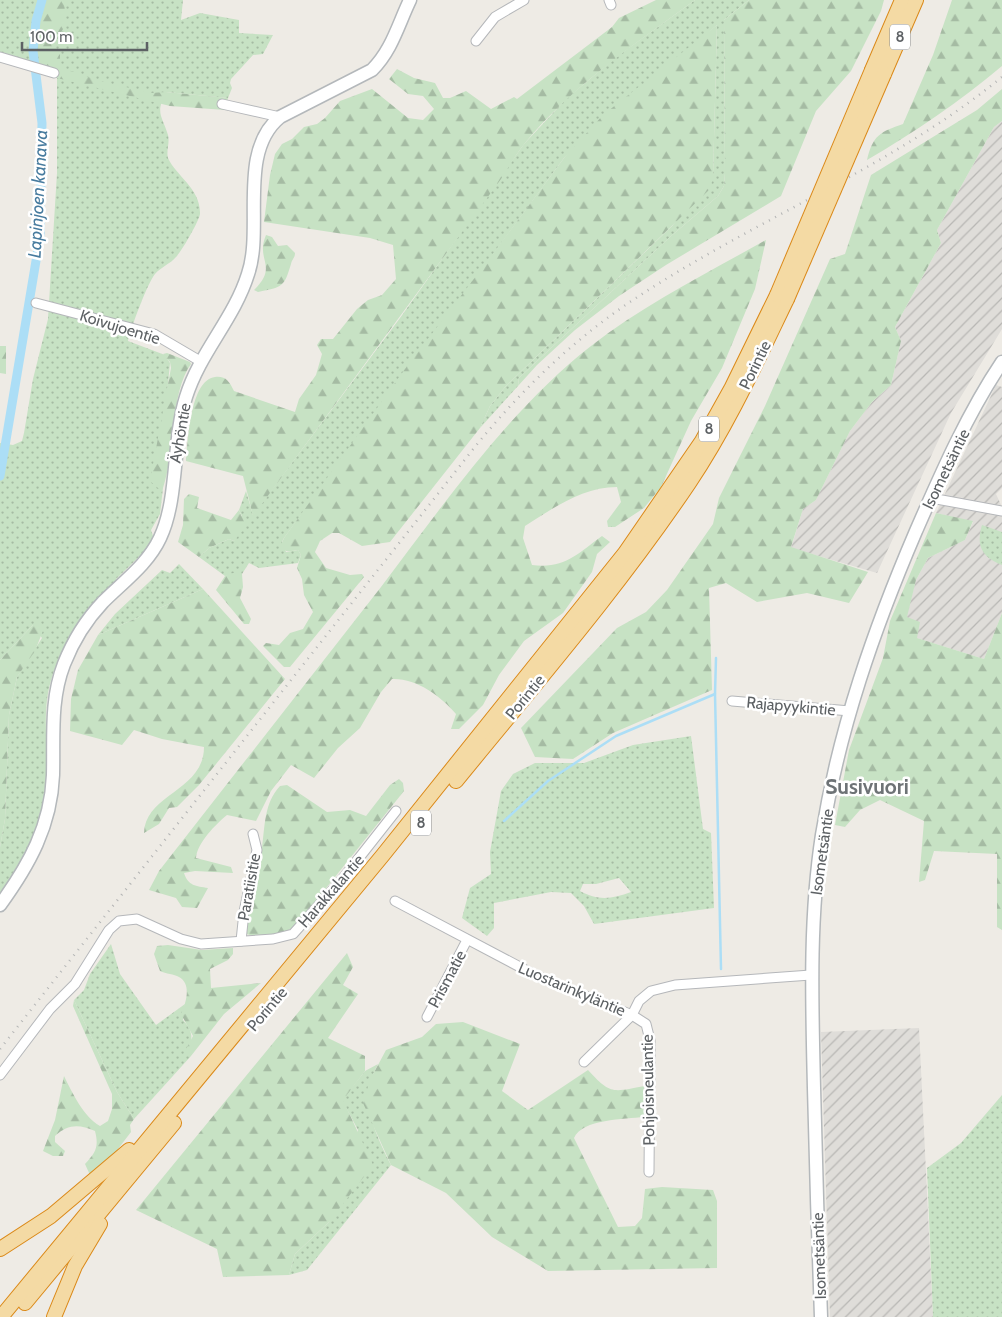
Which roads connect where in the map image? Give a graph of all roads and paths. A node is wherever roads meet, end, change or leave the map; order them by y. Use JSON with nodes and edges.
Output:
{"nodes":[{"id":1,"x":410,"y":0,"type":"edge"},
{"id":2,"x":524,"y":0,"type":"edge"},
{"id":3,"x":902,"y":0,"type":"edge"},
{"id":4,"x":916,"y":0,"type":"edge"},
{"id":5,"x":476,"y":41,"type":"dead end"},
{"id":6,"x":0,"y":57,"type":"edge"},
{"id":7,"x":54,"y":72,"type":"dead end"},
{"id":8,"x":878,"y":72,"type":"junction"},
{"id":9,"x":222,"y":104,"type":"dead end"},
{"id":10,"x":280,"y":117,"type":"junction"},
{"id":11,"x":782,"y":297,"type":"junction"},
{"id":12,"x":36,"y":303,"type":"dead end"},
{"id":13,"x":200,"y":361,"type":"junction"},
{"id":14,"x":1002,"y":362,"type":"edge"},
{"id":15,"x":931,"y":498,"type":"junction"},
{"id":16,"x":1002,"y":511,"type":"edge"},
{"id":17,"x":732,"y":701,"type":"dead end"},
{"id":18,"x":850,"y":711,"type":"junction"},
{"id":19,"x":396,"y":811,"type":"dead end"},
{"id":20,"x":253,"y":834,"type":"dead end"},
{"id":21,"x":395,"y":901,"type":"dead end"},
{"id":22,"x":0,"y":905,"type":"edge"},
{"id":23,"x":467,"y":940,"type":"junction"},
{"id":24,"x":241,"y":941,"type":"junction"},
{"id":25,"x":811,"y":975,"type":"junction"},
{"id":26,"x":632,"y":1015,"type":"junction"},
{"id":27,"x":427,"y":1017,"type":"dead end"},
{"id":28,"x":584,"y":1062,"type":"dead end"},
{"id":29,"x":0,"y":1074,"type":"edge"},
{"id":30,"x":195,"y":1084,"type":"junction"},
{"id":31,"x":151,"y":1152,"type":"junction"},
{"id":32,"x":649,"y":1172,"type":"dead end"},
{"id":33,"x":0,"y":1249,"type":"edge"},
{"id":34,"x":1,"y":1317,"type":"edge"},
{"id":35,"x":13,"y":1317,"type":"edge"},
{"id":36,"x":54,"y":1317,"type":"edge"},
{"id":37,"x":821,"y":1317,"type":"edge"}],
"edges":[{"from":1,"to":10,"type":"main road","name":"Äyhöntie"},
{"from":2,"to":5,"type":"street"},
{"from":3,"to":8,"type":"highway","name":"Porintie","number":"8"},
{"from":4,"to":8,"type":"highway","name":"Porintie","number":"8"},
{"from":6,"to":7,"type":"street"},
{"from":8,"to":11,"type":"highway","name":"Porintie","number":"8","bridge":true},
{"from":9,"to":10,"type":"street"},
{"from":10,"to":13,"type":"main road","name":"Äyhöntie"},
{"from":11,"to":30,"type":"highway","name":"Porintie","number":"8"},
{"from":11,"to":31,"type":"highway","name":"Porintie","number":"8"},
{"from":12,"to":13,"type":"street","name":"Koivujoentie"},
{"from":13,"to":22,"type":"main road","name":"Äyhöntie"},
{"from":14,"to":15,"type":"main road","name":"Isometsäntie"},
{"from":15,"to":16,"type":"street"},
{"from":15,"to":18,"type":"main road","name":"Isometsäntie"},
{"from":17,"to":18,"type":"street","name":"Rajapyykintie"},
{"from":18,"to":25,"type":"main road","name":"Isometsäntie"},
{"from":19,"to":24,"type":"street","name":"Harakkalantie"},
{"from":20,"to":24,"type":"street","name":"Paratiisitie"},
{"from":21,"to":23,"type":"street","name":"Luostarinkyläntie"},
{"from":23,"to":26,"type":"street","name":"Luostarinkyläntie"},
{"from":23,"to":27,"type":"street","name":"Prismatie"},
{"from":24,"to":29,"type":"street","name":"Harakkalantie"},
{"from":25,"to":26,"type":"street","name":"Luostarinkyläntie"},
{"from":25,"to":37,"type":"main road","name":"Isometsäntie"},
{"from":26,"to":28,"type":"street"},
{"from":26,"to":32,"type":"street","name":"Pohjoisneulantie"},
{"from":30,"to":33,"type":"highway"},
{"from":30,"to":34,"type":"highway","name":"Porintie","number":"8"},
{"from":31,"to":35,"type":"highway","name":"Porintie","number":"8"},
{"from":31,"to":36,"type":"highway"}]}
